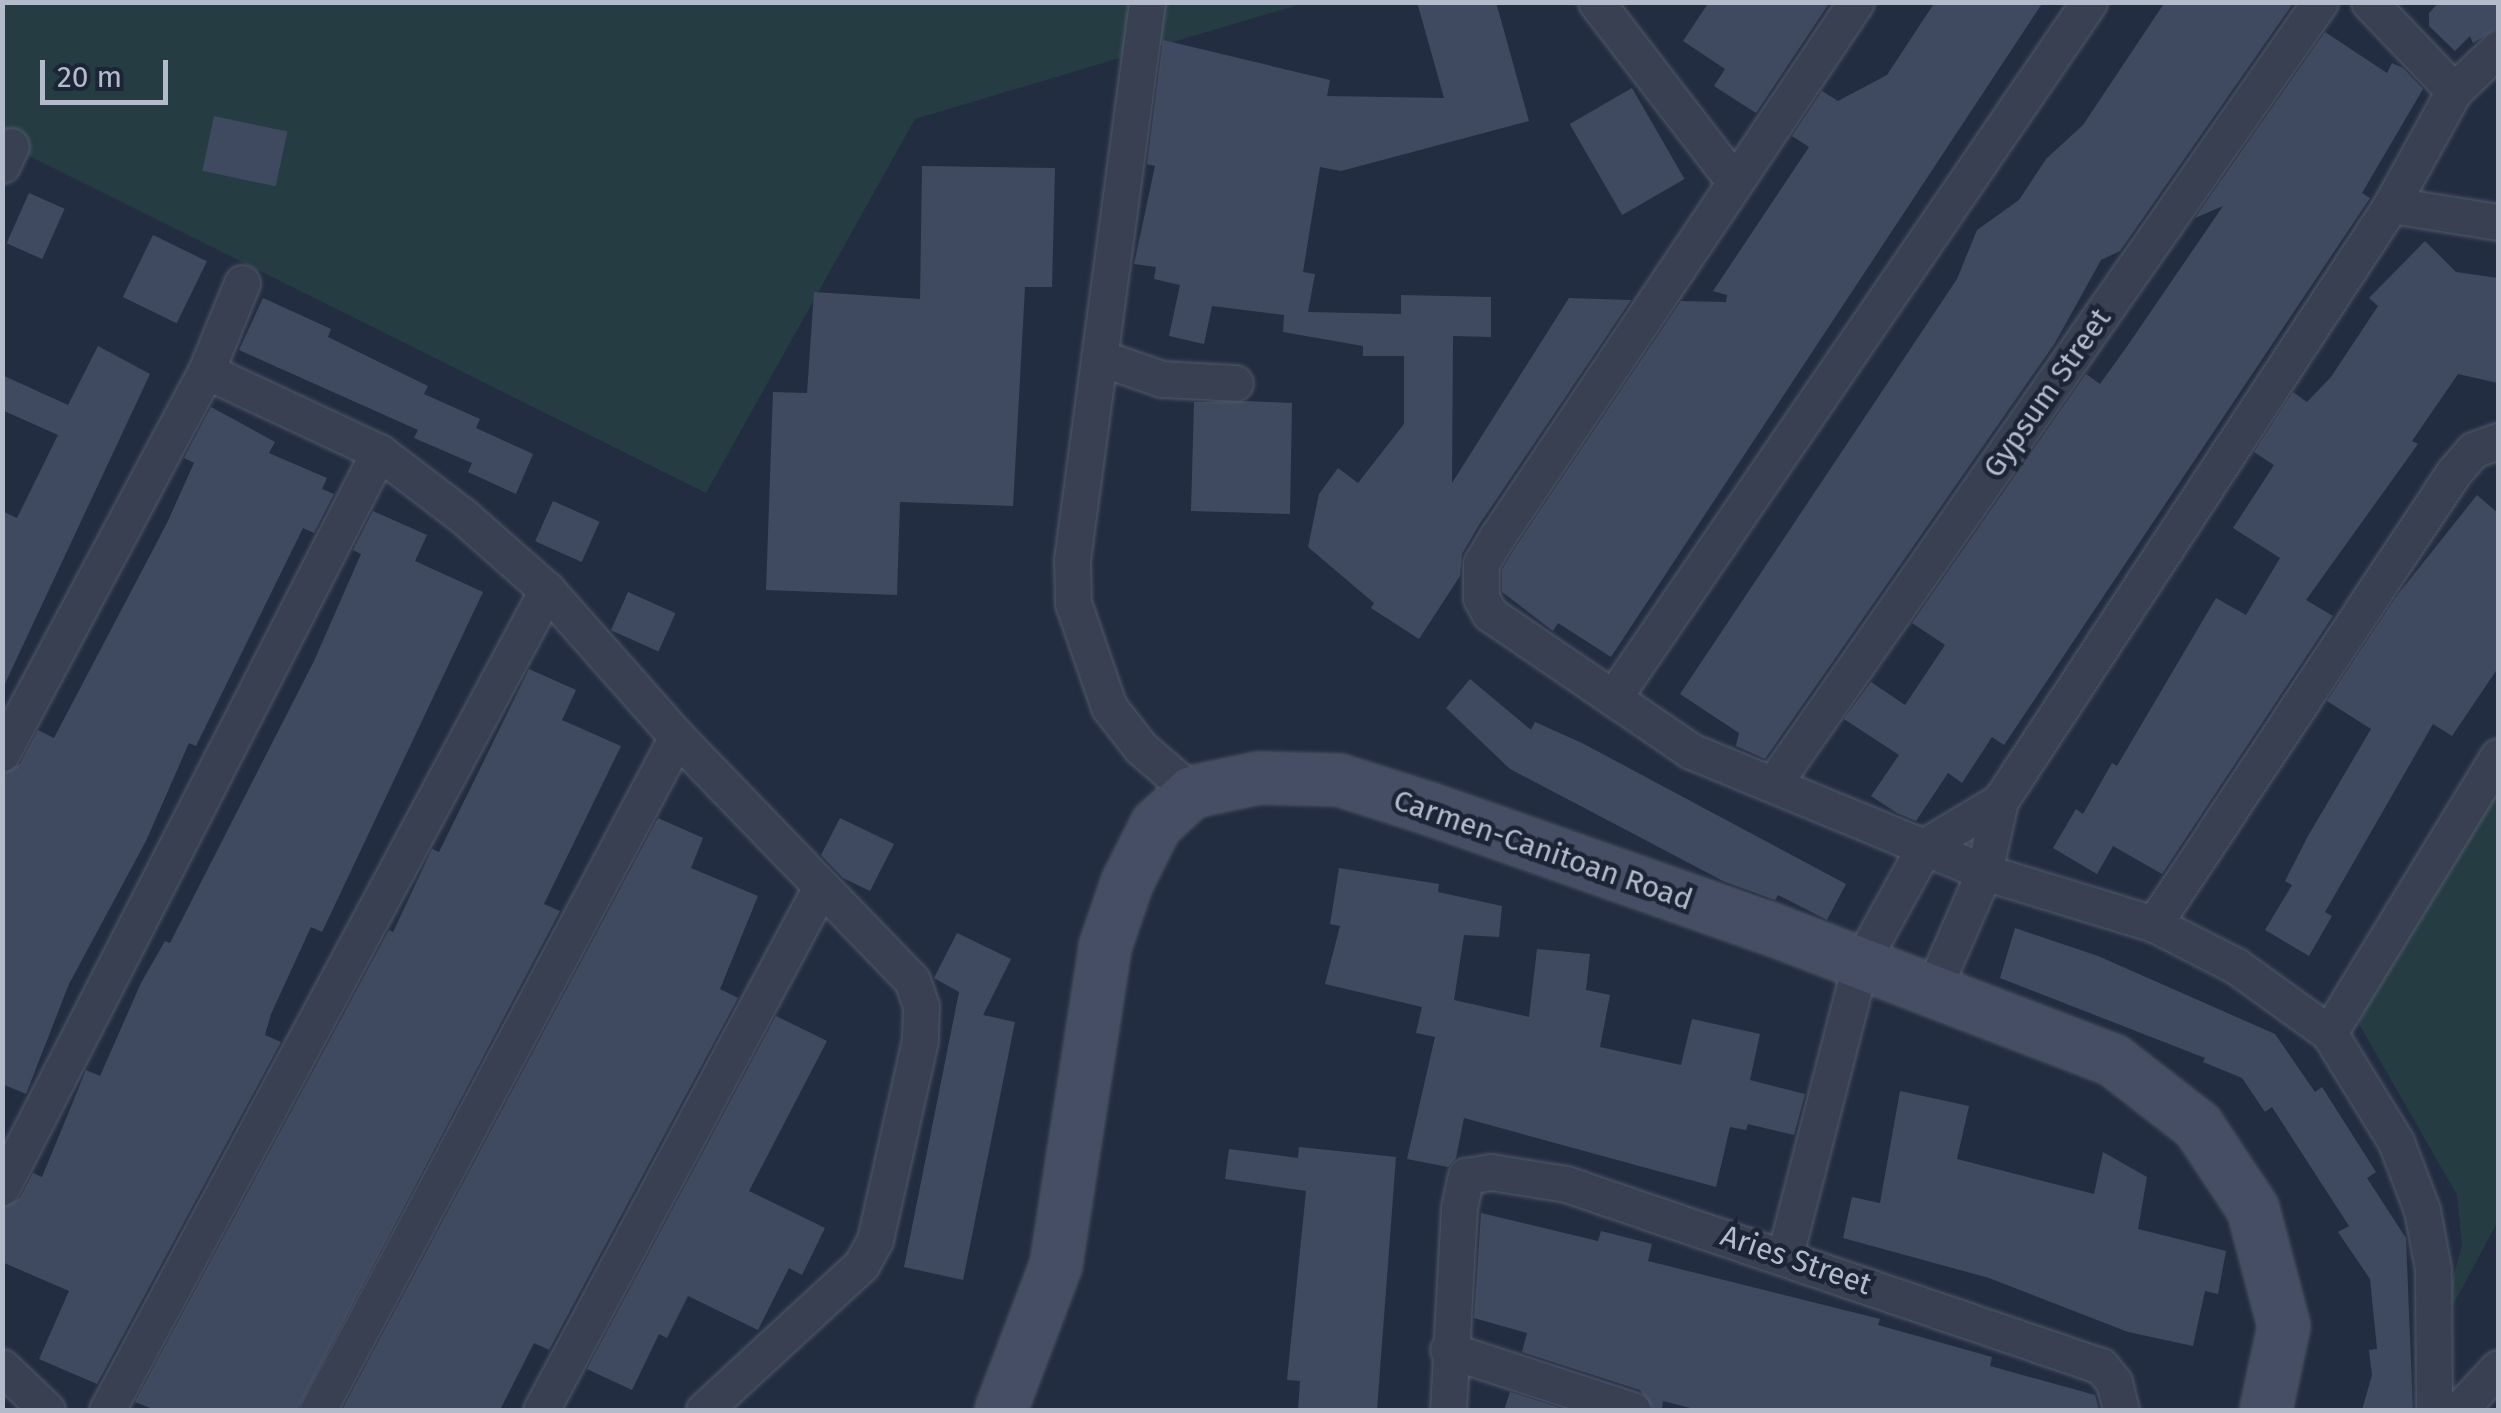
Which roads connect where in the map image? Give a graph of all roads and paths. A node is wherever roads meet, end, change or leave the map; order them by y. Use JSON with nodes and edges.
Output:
{"nodes":[{"id":1,"x":1147,"y":2,"type":"edge"},
{"id":2,"x":1596,"y":2,"type":"edge"},
{"id":3,"x":1856,"y":2,"type":"edge"},
{"id":4,"x":2089,"y":2,"type":"edge"},
{"id":5,"x":2320,"y":2,"type":"edge"},
{"id":6,"x":2369,"y":2,"type":"edge"},
{"id":7,"x":2498,"y":50,"type":"edge"},
{"id":8,"x":2454,"y":91,"type":"junction"},
{"id":9,"x":1733,"y":180,"type":"junction"},
{"id":10,"x":2391,"y":205,"type":"junction"},
{"id":11,"x":2498,"y":222,"type":"edge"},
{"id":12,"x":242,"y":283,"type":"dead end"},
{"id":13,"x":1101,"y":358,"type":"junction"},
{"id":14,"x":206,"y":372,"type":"junction"},
{"id":15,"x":1235,"y":383,"type":"dead end"},
{"id":16,"x":2498,"y":441,"type":"edge"},
{"id":17,"x":379,"y":452,"type":"junction"},
{"id":18,"x":548,"y":590,"type":"junction"},
{"id":19,"x":1612,"y":698,"type":"junction"},
{"id":20,"x":677,"y":737,"type":"junction"},
{"id":21,"x":2,"y":753,"type":"edge"},
{"id":22,"x":2498,"y":756,"type":"edge"},
{"id":23,"x":1774,"y":783,"type":"junction"},
{"id":24,"x":1192,"y":792,"type":"junction"},
{"id":25,"x":2000,"y":801,"type":"junction"},
{"id":26,"x":1925,"y":846,"type":"junction"},
{"id":27,"x":1984,"y":872,"type":"junction"},
{"id":28,"x":820,"y":887,"type":"junction"},
{"id":29,"x":2154,"y":924,"type":"junction"},
{"id":30,"x":1861,"y":962,"type":"junction"},
{"id":31,"x":1932,"y":988,"type":"junction"},
{"id":32,"x":2329,"y":1033,"type":"junction"},
{"id":33,"x":2,"y":1187,"type":"edge"},
{"id":34,"x":1785,"y":1255,"type":"junction"},
{"id":35,"x":1448,"y":1350,"type":"junction"},
{"id":36,"x":2,"y":1367,"type":"edge"},
{"id":37,"x":2498,"y":1368,"type":"edge"},
{"id":38,"x":2118,"y":1396,"type":"edge"},
{"id":39,"x":47,"y":1410,"type":"edge"},
{"id":40,"x":106,"y":1410,"type":"edge"},
{"id":41,"x":318,"y":1410,"type":"edge"},
{"id":42,"x":541,"y":1410,"type":"edge"},
{"id":43,"x":704,"y":1410,"type":"edge"},
{"id":44,"x":1001,"y":1410,"type":"edge"},
{"id":45,"x":1448,"y":1410,"type":"edge"},
{"id":46,"x":1633,"y":1410,"type":"edge"},
{"id":47,"x":2266,"y":1410,"type":"edge"},
{"id":48,"x":2434,"y":1410,"type":"edge"},
{"id":49,"x":2459,"y":1410,"type":"edge"}],
"edges":[{"from":1,"to":13,"type":"street"},
{"from":2,"to":9,"type":"street"},
{"from":3,"to":9,"type":"street"},
{"from":4,"to":19,"type":"street"},
{"from":5,"to":23,"type":"street","name":"Gypsum Street"},
{"from":6,"to":8,"type":"street"},
{"from":7,"to":8,"type":"street"},
{"from":8,"to":10,"type":"street"},
{"from":9,"to":19,"type":"street"},
{"from":10,"to":11,"type":"street"},
{"from":10,"to":25,"type":"street"},
{"from":12,"to":14,"type":"street"},
{"from":13,"to":15,"type":"street"},
{"from":13,"to":24,"type":"street"},
{"from":14,"to":17,"type":"street"},
{"from":14,"to":21,"type":"street"},
{"from":16,"to":29,"type":"street"},
{"from":17,"to":18,"type":"street"},
{"from":17,"to":33,"type":"street"},
{"from":18,"to":20,"type":"street"},
{"from":18,"to":40,"type":"street"},
{"from":19,"to":23,"type":"street"},
{"from":20,"to":28,"type":"street"},
{"from":20,"to":41,"type":"street"},
{"from":22,"to":32,"type":"street"},
{"from":23,"to":26,"type":"street"},
{"from":24,"to":30,"type":"main road","name":"Carmen-Canitoan Road"},
{"from":24,"to":44,"type":"main road"},
{"from":25,"to":26,"type":"street"},
{"from":25,"to":27,"type":"street"},
{"from":26,"to":27,"type":"street"},
{"from":26,"to":30,"type":"street"},
{"from":27,"to":29,"type":"street"},
{"from":27,"to":31,"type":"street"},
{"from":28,"to":42,"type":"street"},
{"from":28,"to":43,"type":"street"},
{"from":29,"to":32,"type":"street"},
{"from":30,"to":31,"type":"main road","name":"Carmen-Canitoan Road"},
{"from":30,"to":34,"type":"street"},
{"from":31,"to":47,"type":"main road","name":"Carmen-Canitoan Road"},
{"from":32,"to":48,"type":"street"},
{"from":34,"to":35,"type":"street","name":"Aries Street"},
{"from":34,"to":38,"type":"street","name":"Aries Street"},
{"from":35,"to":45,"type":"street"},
{"from":35,"to":46,"type":"street"},
{"from":36,"to":39,"type":"street"},
{"from":37,"to":49,"type":"street"}]}
